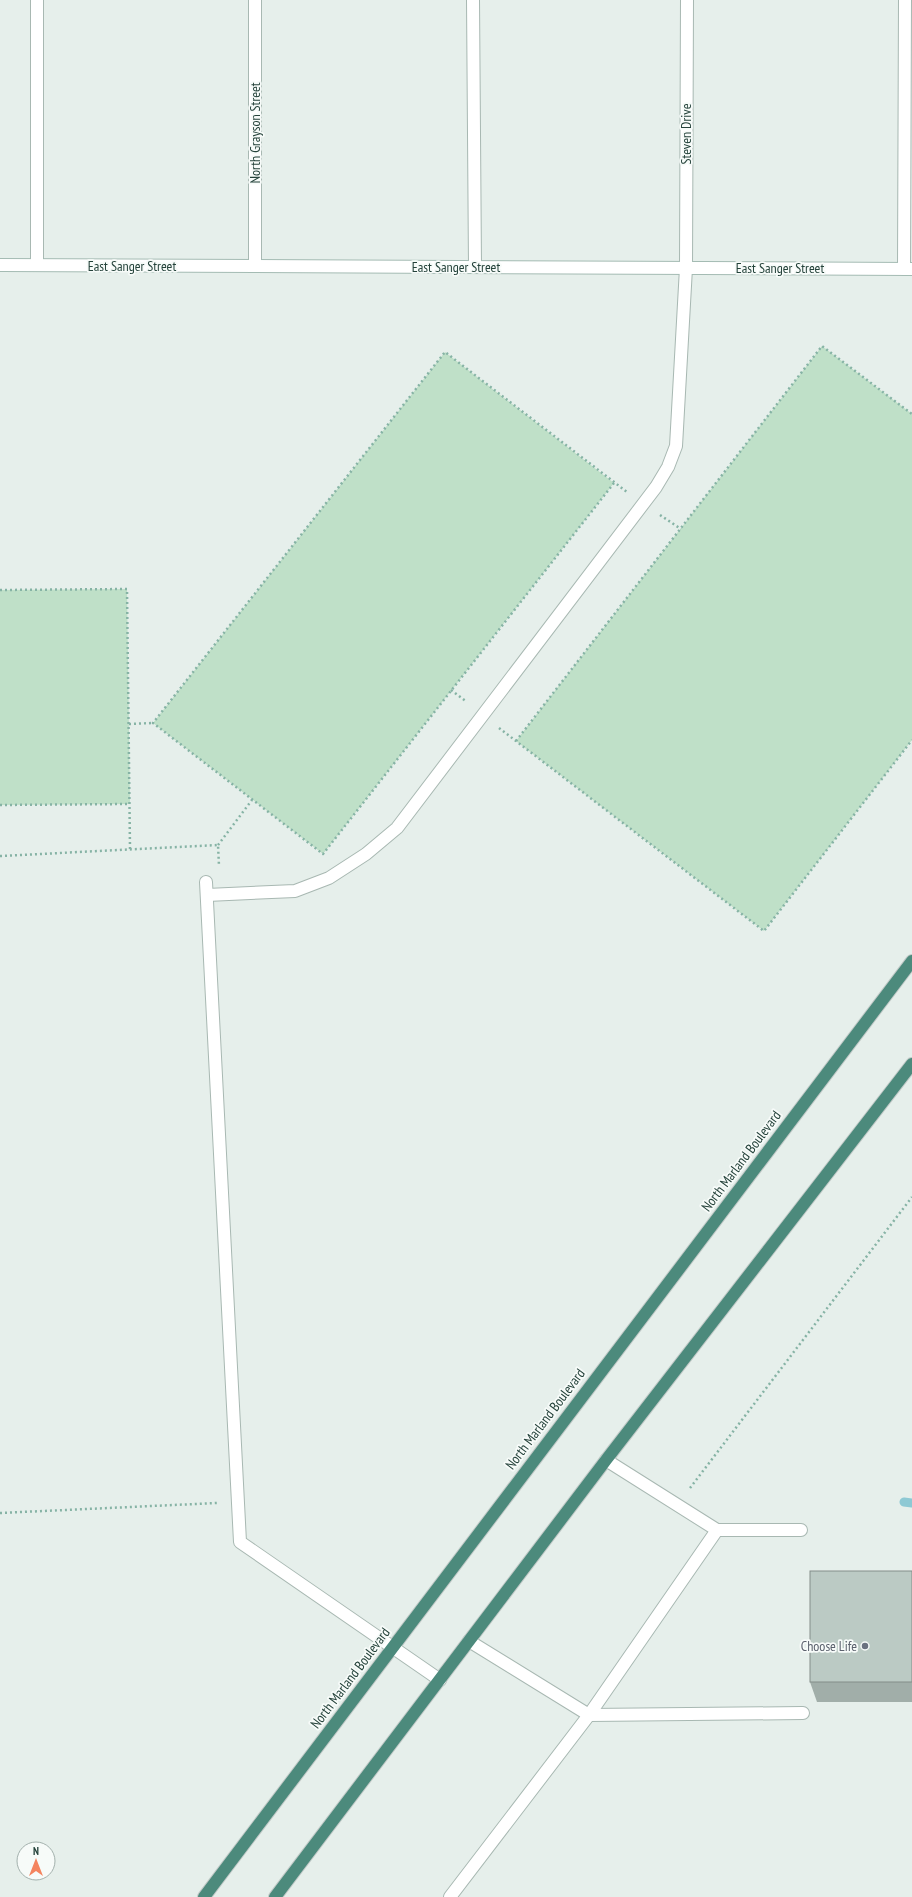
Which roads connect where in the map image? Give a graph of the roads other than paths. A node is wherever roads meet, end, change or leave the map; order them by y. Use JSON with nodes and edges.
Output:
{"nodes":[{"id":1,"x":37,"y":0,"type":"edge"},
{"id":2,"x":255,"y":0,"type":"edge"},
{"id":3,"x":473,"y":0,"type":"edge"},
{"id":4,"x":687,"y":0,"type":"edge"},
{"id":5,"x":905,"y":0,"type":"edge"},
{"id":6,"x":0,"y":265,"type":"edge"},
{"id":7,"x":37,"y":265,"type":"junction"},
{"id":8,"x":255,"y":266,"type":"junction"},
{"id":9,"x":475,"y":267,"type":"junction"},
{"id":10,"x":686,"y":268,"type":"junction"},
{"id":11,"x":908,"y":269,"type":"edge"},
{"id":12,"x":206,"y":882,"type":"dead end"},
{"id":13,"x":207,"y":895,"type":"junction"},
{"id":14,"x":912,"y":960,"type":"edge"},
{"id":15,"x":912,"y":1064,"type":"edge"},
{"id":16,"x":606,"y":1460,"type":"junction"},
{"id":17,"x":717,"y":1530,"type":"junction"},
{"id":18,"x":801,"y":1530,"type":"dead end"},
{"id":19,"x":469,"y":1641,"type":"junction"},
{"id":20,"x":392,"y":1648,"type":"junction"},
{"id":21,"x":440,"y":1680,"type":"junction"},
{"id":22,"x":803,"y":1713,"type":"dead end"},
{"id":23,"x":589,"y":1715,"type":"junction"},
{"id":24,"x":204,"y":1897,"type":"edge"},
{"id":25,"x":275,"y":1897,"type":"edge"},
{"id":26,"x":450,"y":1897,"type":"edge"}],
"edges":[{"from":1,"to":7,"type":"main road"},
{"from":2,"to":8,"type":"main road","name":"North Grayson Street"},
{"from":3,"to":9,"type":"main road"},
{"from":4,"to":10,"type":"main road","name":"Steven Drive"},
{"from":5,"to":11,"type":"main road"},
{"from":6,"to":7,"type":"main road","name":"East Sanger Street"},
{"from":7,"to":8,"type":"main road","name":"East Sanger Street"},
{"from":8,"to":9,"type":"main road","name":"East Sanger Street"},
{"from":9,"to":10,"type":"main road","name":"East Sanger Street"},
{"from":10,"to":11,"type":"main road","name":"East Sanger Street"},
{"from":10,"to":13,"type":"main road","name":"Steven Drive"},
{"from":12,"to":13,"type":"main road"},
{"from":13,"to":20,"type":"main road"},
{"from":14,"to":20,"type":"highway","name":"North Marland Boulevard"},
{"from":15,"to":16,"type":"highway"},
{"from":16,"to":17,"type":"main road"},
{"from":16,"to":19,"type":"highway"},
{"from":17,"to":18,"type":"main road"},
{"from":17,"to":23,"type":"main road"},
{"from":19,"to":21,"type":"highway"},
{"from":19,"to":23,"type":"main road"},
{"from":20,"to":21,"type":"main road"},
{"from":20,"to":24,"type":"highway","name":"North Marland Boulevard"},
{"from":21,"to":25,"type":"highway"},
{"from":22,"to":23,"type":"main road"},
{"from":23,"to":26,"type":"main road"}]}
